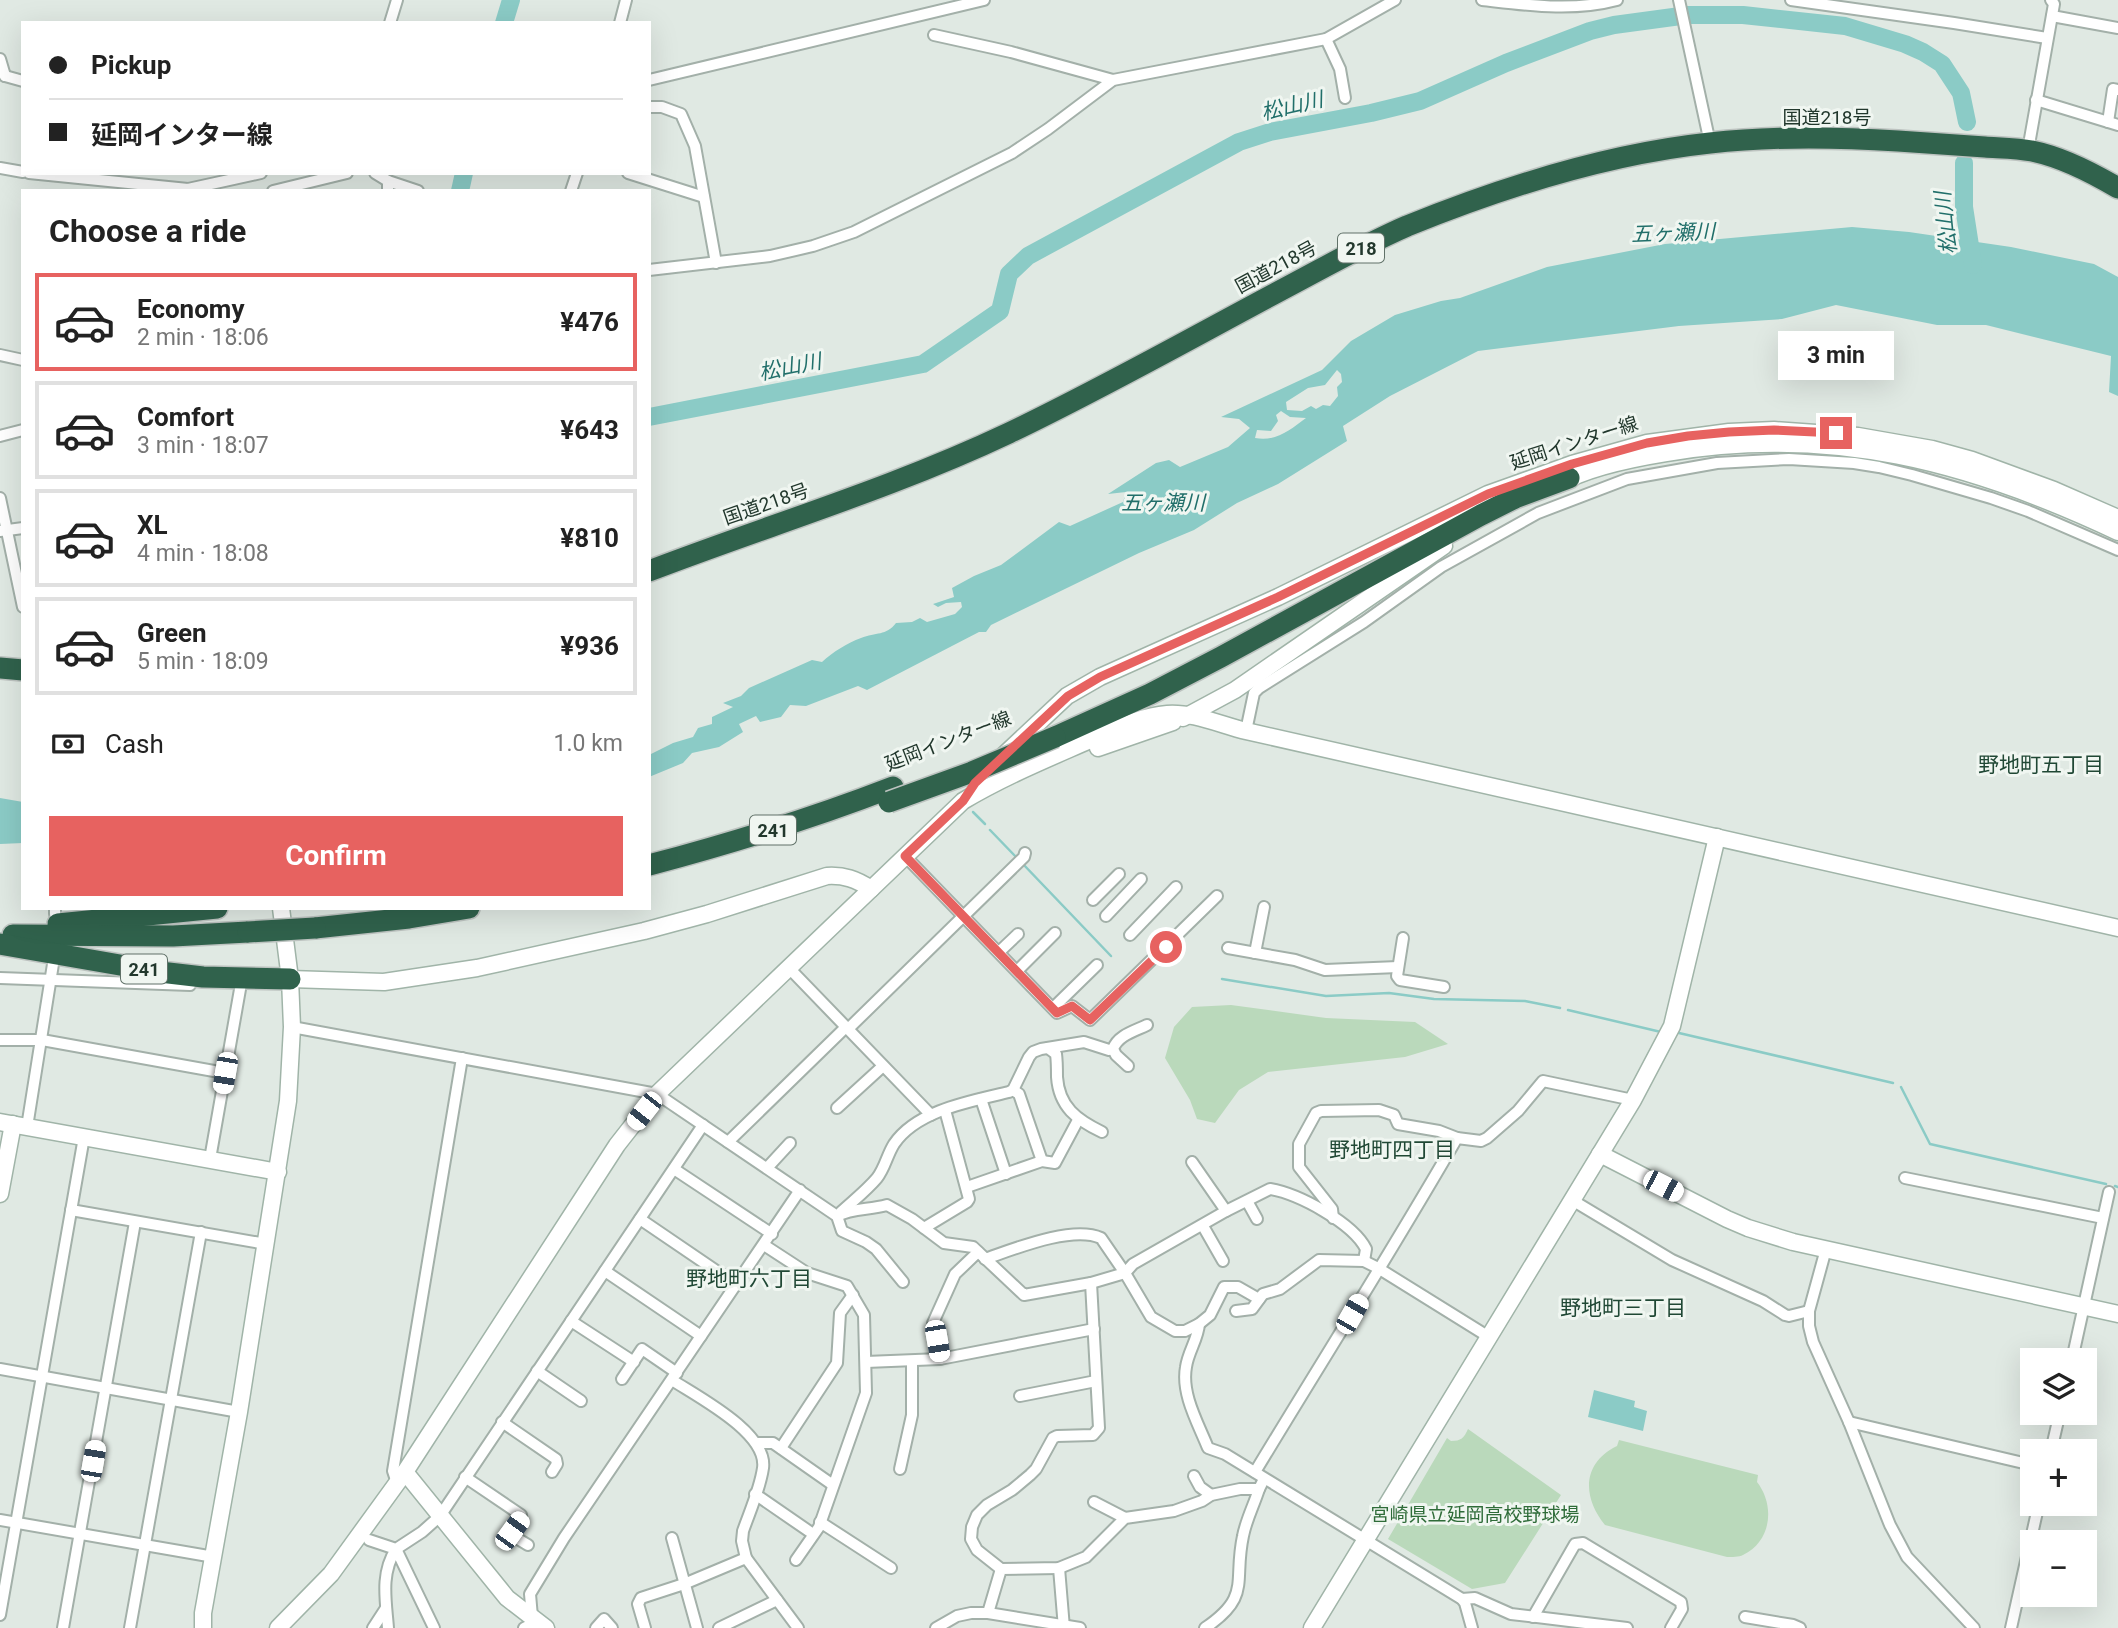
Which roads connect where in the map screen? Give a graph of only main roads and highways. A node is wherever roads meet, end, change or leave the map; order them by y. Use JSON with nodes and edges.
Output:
{"nodes":[{"id":1,"x":2118,"y":188,"type":"edge"},
{"id":2,"x":1569,"y":478,"type":"road end"},
{"id":3,"x":1510,"y":487,"type":"road end"},
{"id":4,"x":651,"y":569,"type":"edge"},
{"id":5,"x":0,"y":667,"type":"edge"},
{"id":6,"x":21,"y":670,"type":"edge"},
{"id":7,"x":1056,"y":730,"type":"junction"},
{"id":8,"x":891,"y":795,"type":"junction"},
{"id":9,"x":651,"y":864,"type":"edge"},
{"id":10,"x":651,"y":871,"type":"edge"},
{"id":11,"x":197,"y":910,"type":"edge"},
{"id":12,"x":456,"y":910,"type":"edge"},
{"id":13,"x":0,"y":927,"type":"edge"},
{"id":14,"x":0,"y":934,"type":"edge"},
{"id":15,"x":0,"y":944,"type":"edge"},
{"id":16,"x":290,"y":979,"type":"road end"}],
"edges":[{"from":1,"to":4,"type":"highway","name":"国道218号","number":"218"},
{"from":2,"to":7,"type":"highway","name":"延岡インター線","number":"241"},
{"from":3,"to":7,"type":"highway","name":"延岡インター線","number":"241"},
{"from":5,"to":6,"type":"highway"},
{"from":7,"to":8,"type":"highway","name":"延岡インター線","number":"241","bridge":true},
{"from":8,"to":9,"type":"highway","name":"延岡インター線","number":"241"},
{"from":8,"to":10,"type":"highway","name":"延岡インター線","number":"241"},
{"from":11,"to":13,"type":"highway"},
{"from":12,"to":14,"type":"highway","number":"241","bridge":true},
{"from":15,"to":16,"type":"highway","number":"241"}]}
